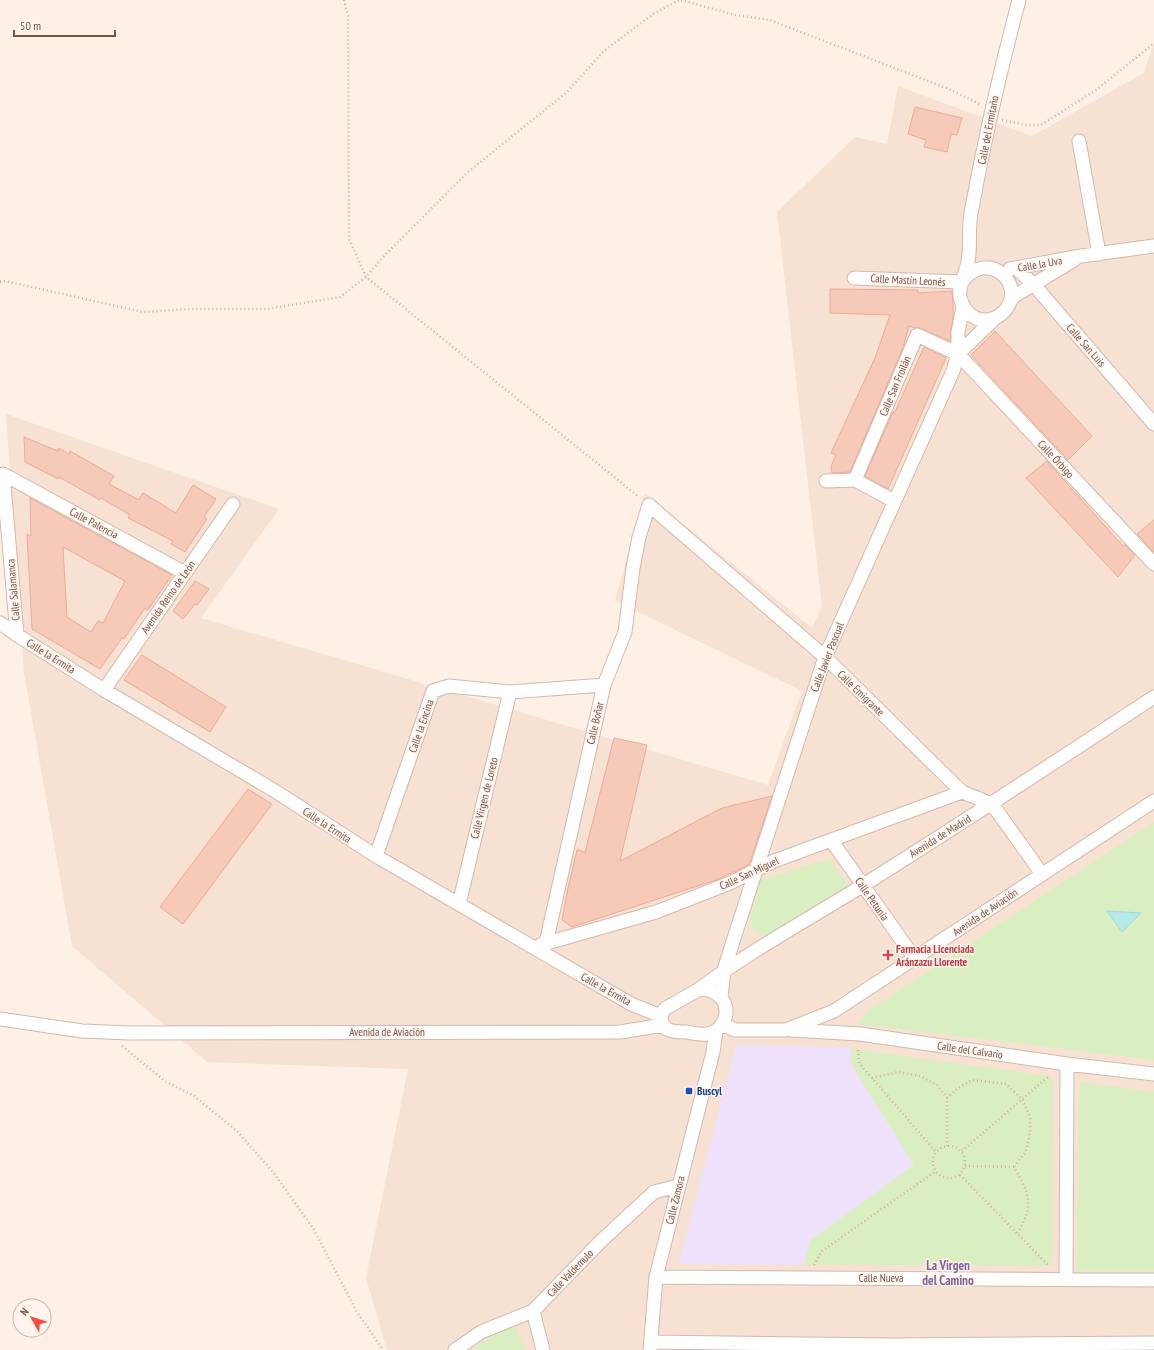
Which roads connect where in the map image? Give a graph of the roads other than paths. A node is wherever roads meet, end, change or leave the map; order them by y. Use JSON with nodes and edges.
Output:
{"nodes":[{"id":1,"x":1019,"y":0,"type":"edge"},
{"id":2,"x":1079,"y":141,"type":"dead end"},
{"id":3,"x":1154,"y":246,"type":"edge"},
{"id":4,"x":1099,"y":254,"type":"junction"},
{"id":5,"x":1081,"y":256,"type":"junction"},
{"id":6,"x":968,"y":262,"type":"junction"},
{"id":7,"x":983,"y":268,"type":"junction"},
{"id":8,"x":1016,"y":268,"type":"junction"},
{"id":9,"x":999,"y":271,"type":"junction"},
{"id":10,"x":854,"y":278,"type":"dead end"},
{"id":11,"x":962,"y":282,"type":"junction"},
{"id":12,"x":1034,"y":284,"type":"junction"},
{"id":13,"x":1011,"y":298,"type":"junction"},
{"id":14,"x":962,"y":307,"type":"junction"},
{"id":15,"x":994,"y":319,"type":"junction"},
{"id":16,"x":958,"y":354,"type":"junction"},
{"id":17,"x":1154,"y":424,"type":"edge"},
{"id":18,"x":3,"y":474,"type":"joint"},
{"id":19,"x":855,"y":480,"type":"junction"},
{"id":20,"x":826,"y":481,"type":"dead end"},
{"id":21,"x":894,"y":501,"type":"junction"},
{"id":22,"x":233,"y":504,"type":"dead end"},
{"id":23,"x":649,"y":505,"type":"joint"},
{"id":24,"x":1154,"y":564,"type":"edge"},
{"id":25,"x":186,"y":573,"type":"junction"},
{"id":26,"x":0,"y":623,"type":"edge"},
{"id":27,"x":17,"y":635,"type":"junction"},
{"id":28,"x":825,"y":657,"type":"junction"},
{"id":29,"x":604,"y":685,"type":"junction"},
{"id":30,"x":104,"y":690,"type":"junction"},
{"id":31,"x":510,"y":692,"type":"junction"},
{"id":32,"x":1154,"y":697,"type":"edge"},
{"id":33,"x":962,"y":792,"type":"junction"},
{"id":34,"x":1154,"y":801,"type":"edge"},
{"id":35,"x":992,"y":804,"type":"junction"},
{"id":36,"x":831,"y":840,"type":"junction"},
{"id":37,"x":376,"y":856,"type":"junction"},
{"id":38,"x":756,"y":870,"type":"junction"},
{"id":39,"x":1042,"y":874,"type":"junction"},
{"id":40,"x":862,"y":885,"type":"junction"},
{"id":41,"x":459,"y":904,"type":"junction"},
{"id":42,"x":546,"y":943,"type":"junction"},
{"id":43,"x":533,"y":948,"type":"junction"},
{"id":44,"x":915,"y":959,"type":"junction"},
{"id":45,"x":724,"y":970,"type":"junction"},
{"id":46,"x":698,"y":990,"type":"junction"},
{"id":47,"x":721,"y":997,"type":"junction"},
{"id":48,"x":0,"y":1019,"type":"edge"},
{"id":49,"x":662,"y":1021,"type":"junction"},
{"id":50,"x":719,"y":1027,"type":"junction"},
{"id":51,"x":786,"y":1030,"type":"junction"},
{"id":52,"x":702,"y":1034,"type":"junction"},
{"id":53,"x":713,"y":1052,"type":"junction"},
{"id":54,"x":1066,"y":1064,"type":"junction"},
{"id":55,"x":1154,"y":1074,"type":"edge"},
{"id":56,"x":678,"y":1186,"type":"junction"},
{"id":57,"x":656,"y":1277,"type":"junction"},
{"id":58,"x":1066,"y":1280,"type":"junction"},
{"id":59,"x":1154,"y":1280,"type":"edge"},
{"id":60,"x":533,"y":1311,"type":"junction"},
{"id":61,"x":1154,"y":1343,"type":"edge"},
{"id":62,"x":650,"y":1346,"type":"edge"},
{"id":63,"x":455,"y":1350,"type":"edge"},
{"id":64,"x":543,"y":1350,"type":"edge"}],
"edges":[{"from":1,"to":6,"type":"street","name":"Calle del Ermitaño"},
{"from":2,"to":4,"type":"street"},
{"from":3,"to":4,"type":"street","name":"Calle la Uva"},
{"from":4,"to":5,"type":"street","name":"Calle la Uva"},
{"from":5,"to":8,"type":"street","name":"Calle la Uva"},
{"from":5,"to":12,"type":"street","name":"Calle la Uva"},
{"from":6,"to":7,"type":"street"},
{"from":6,"to":11,"type":"street","name":"Calle del Ermitaño"},
{"from":7,"to":9,"type":"street"},
{"from":7,"to":11,"type":"street"},
{"from":8,"to":9,"type":"street","name":"Calle la Uva"},
{"from":8,"to":12,"type":"street","name":"Calle San Luis"},
{"from":9,"to":13,"type":"street"},
{"from":10,"to":11,"type":"street","name":"Calle Mastín Leonés"},
{"from":11,"to":14,"type":"street"},
{"from":12,"to":13,"type":"street","name":"Calle la Uva"},
{"from":12,"to":17,"type":"street","name":"Calle San Luis"},
{"from":13,"to":15,"type":"street"},
{"from":14,"to":15,"type":"street"},
{"from":14,"to":16,"type":"street","name":"Calle Javier Pascual"},
{"from":15,"to":16,"type":"street"},
{"from":16,"to":19,"type":"street","name":"Calle San Froilán"},
{"from":16,"to":21,"type":"street","name":"Calle Javier Pascual"},
{"from":16,"to":24,"type":"street","name":"Calle Órbigo"},
{"from":18,"to":25,"type":"street","name":"Calle Palencia"},
{"from":18,"to":27,"type":"street","name":"Calle Salamanca"},
{"from":19,"to":20,"type":"street"},
{"from":19,"to":21,"type":"street"},
{"from":21,"to":28,"type":"street","name":"Calle Javier Pascual"},
{"from":22,"to":25,"type":"street","name":"Avenida Reino de León"},
{"from":23,"to":28,"type":"street","name":"Calle Emigrante"},
{"from":23,"to":29,"type":"street","name":"Calle Boñar"},
{"from":25,"to":30,"type":"street","name":"Avenida Reino de León"},
{"from":26,"to":27,"type":"street","name":"Calle la Ermita"},
{"from":27,"to":30,"type":"street","name":"Calle la Ermita"},
{"from":28,"to":33,"type":"street","name":"Calle Emigrante"},
{"from":28,"to":38,"type":"street","name":"Calle Javier Pascual"},
{"from":29,"to":31,"type":"street","name":"Calle la Encina"},
{"from":29,"to":42,"type":"street","name":"Calle Boñar"},
{"from":30,"to":37,"type":"street","name":"Calle la Ermita"},
{"from":31,"to":37,"type":"street","name":"Calle la Encina"},
{"from":31,"to":41,"type":"street","name":"Calle Virgen de Loreto"},
{"from":32,"to":35,"type":"street","name":"Avenida de Madrid"},
{"from":33,"to":35,"type":"street","name":"Calle Emigrante"},
{"from":33,"to":36,"type":"street","name":"Calle San Miguel"},
{"from":34,"to":39,"type":"street","name":"Avenida de Aviación"},
{"from":35,"to":39,"type":"street"},
{"from":35,"to":40,"type":"street","name":"Avenida de Madrid"},
{"from":36,"to":38,"type":"street","name":"Calle San Miguel"},
{"from":36,"to":40,"type":"street","name":"Calle Petunia"},
{"from":37,"to":41,"type":"street","name":"Calle la Ermita"},
{"from":38,"to":42,"type":"street","name":"Calle San Miguel"},
{"from":38,"to":45,"type":"street","name":"Calle Javier Pascual"},
{"from":39,"to":44,"type":"street","name":"Avenida de Aviación"},
{"from":40,"to":44,"type":"street","name":"Calle Petunia"},
{"from":40,"to":45,"type":"street","name":"Avenida de Madrid"},
{"from":41,"to":43,"type":"street","name":"Calle la Ermita"},
{"from":42,"to":43,"type":"street","name":"Calle San Miguel"},
{"from":43,"to":49,"type":"street","name":"Calle la Ermita"},
{"from":44,"to":51,"type":"street","name":"Avenida de Aviación"},
{"from":45,"to":46,"type":"street"},
{"from":45,"to":47,"type":"street","name":"Calle Javier Pascual"},
{"from":46,"to":47,"type":"street"},
{"from":46,"to":49,"type":"street"},
{"from":47,"to":50,"type":"street"},
{"from":48,"to":49,"type":"street","name":"Avenida de Aviación"},
{"from":49,"to":52,"type":"street"},
{"from":50,"to":51,"type":"street","name":"Avenida de Aviación"},
{"from":50,"to":52,"type":"street"},
{"from":50,"to":53,"type":"street","name":"Calle Zamora"},
{"from":51,"to":54,"type":"street","name":"Calle del Calvario"},
{"from":52,"to":53,"type":"street"},
{"from":53,"to":56,"type":"street","name":"Calle Zamora"},
{"from":54,"to":55,"type":"street","name":"Calle del Calvario"},
{"from":54,"to":58,"type":"street"},
{"from":56,"to":57,"type":"street","name":"Calle Zamora"},
{"from":56,"to":60,"type":"street","name":"Calle Valdemulo"},
{"from":57,"to":58,"type":"street","name":"Calle Nueva"},
{"from":57,"to":62,"type":"street","name":"Calle Zamora"},
{"from":58,"to":59,"type":"street","name":"Calle Nueva"},
{"from":60,"to":63,"type":"street","name":"Calle Valdemulo"},
{"from":60,"to":64,"type":"street"},
{"from":61,"to":62,"type":"street"}]}
